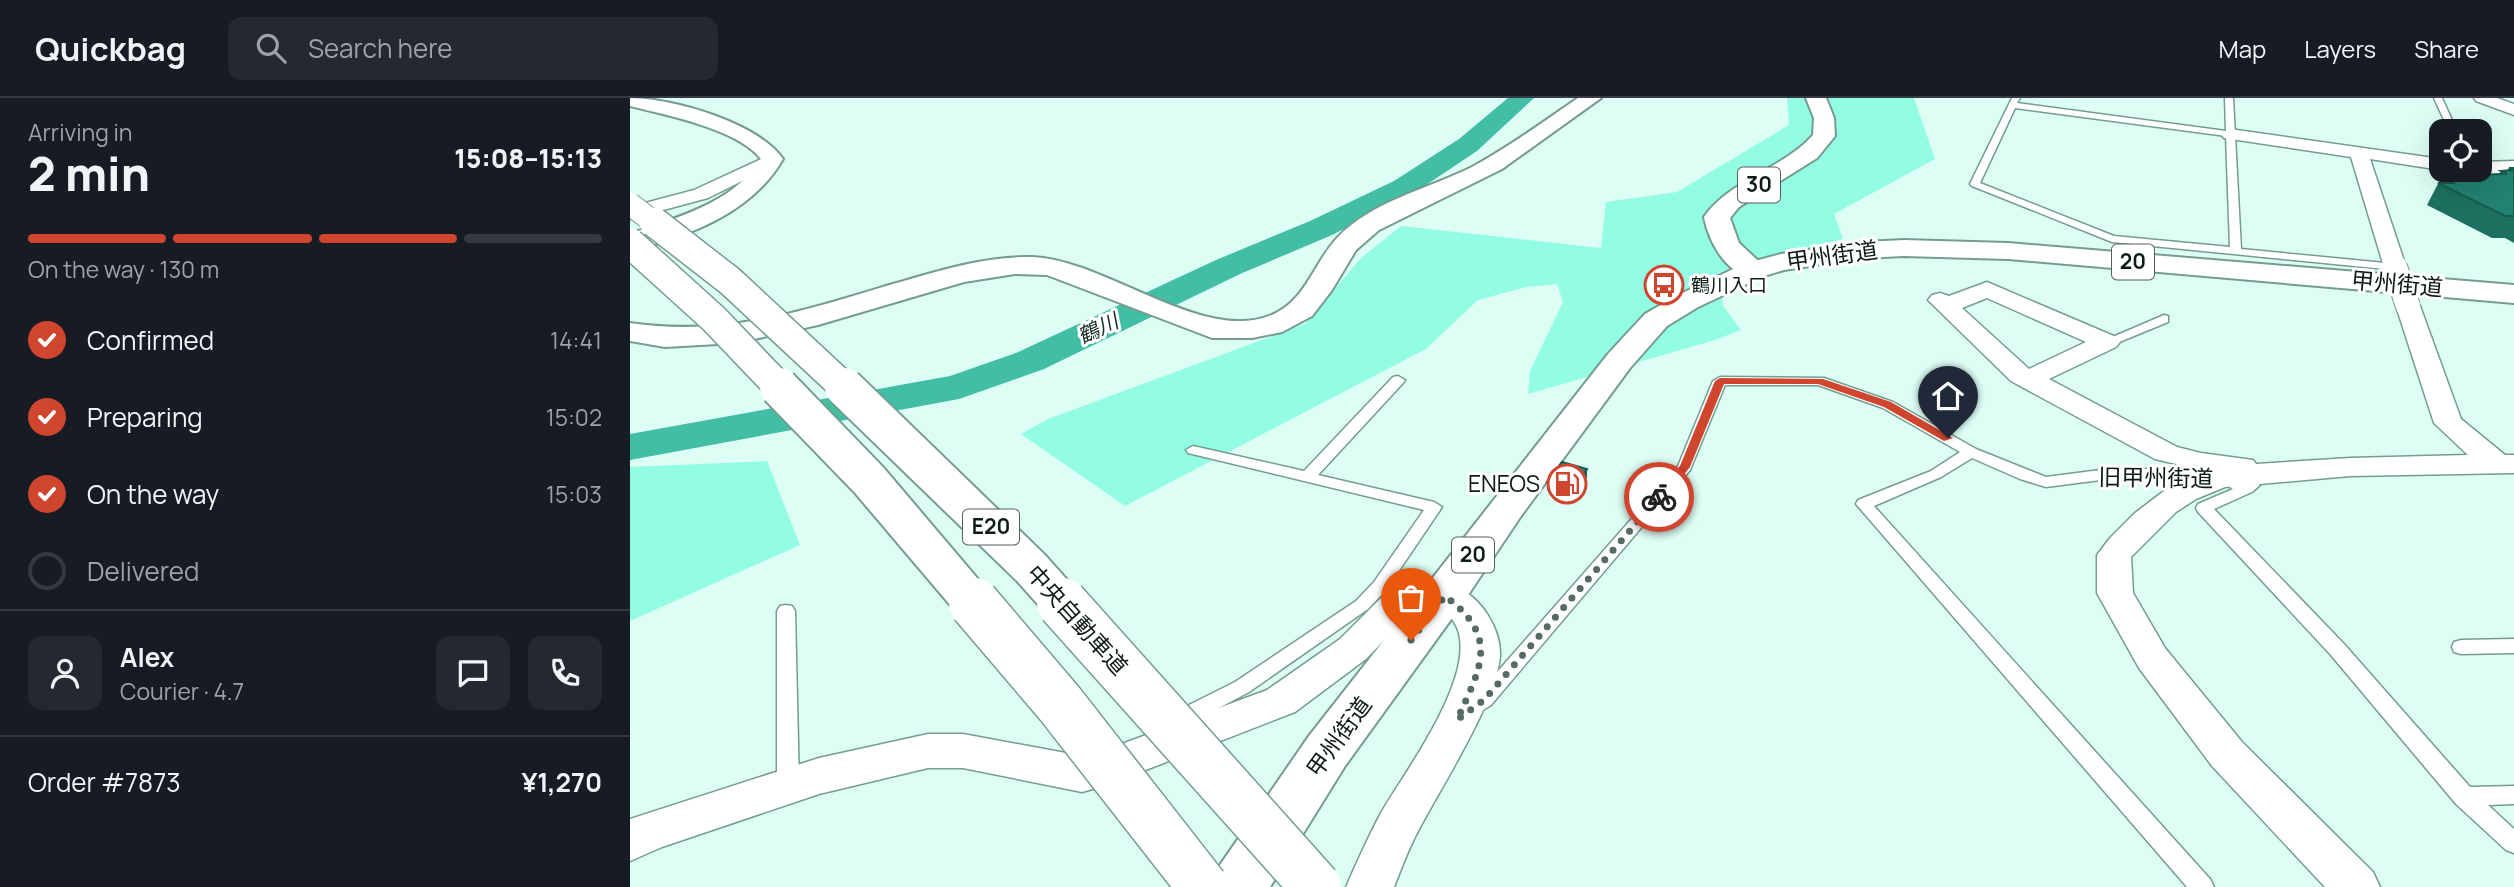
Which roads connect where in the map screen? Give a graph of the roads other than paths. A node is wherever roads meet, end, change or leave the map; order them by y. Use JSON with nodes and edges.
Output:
{"nodes":[{"id":1,"x":1591,"y":98,"type":"edge"},
{"id":2,"x":1816,"y":98,"type":"edge"},
{"id":3,"x":2229,"y":98,"type":"edge"},
{"id":4,"x":2438,"y":98,"type":"edge"},
{"id":5,"x":2482,"y":98,"type":"edge"},
{"id":6,"x":630,"y":100,"type":"edge"},
{"id":7,"x":2014,"y":101,"type":"edge"},
{"id":8,"x":2514,"y":110,"type":"edge"},
{"id":9,"x":2448,"y":119,"type":"edge"},
{"id":10,"x":2230,"y":134,"type":"junction"},
{"id":11,"x":2359,"y":152,"type":"junction"},
{"id":12,"x":772,"y":159,"type":"junction"},
{"id":13,"x":2429,"y":162,"type":"edge"},
{"id":14,"x":2514,"y":167,"type":"edge"},
{"id":15,"x":2492,"y":168,"type":"edge"},
{"id":16,"x":630,"y":204,"type":"edge"},
{"id":17,"x":630,"y":213,"type":"edge"},
{"id":18,"x":630,"y":243,"type":"edge"},
{"id":19,"x":2236,"y":251,"type":"junction"},
{"id":20,"x":2395,"y":267,"type":"junction"},
{"id":21,"x":1754,"y":270,"type":"junction"},
{"id":22,"x":2514,"y":294,"type":"edge"},
{"id":23,"x":2164,"y":319,"type":"dead end"},
{"id":24,"x":630,"y":332,"type":"edge"},
{"id":25,"x":2107,"y":342,"type":"junction"},
{"id":26,"x":2028,"y":379,"type":"junction"},
{"id":27,"x":1398,"y":380,"type":"dead end"},
{"id":28,"x":1193,"y":450,"type":"dead end"},
{"id":29,"x":1971,"y":452,"type":"junction"},
{"id":30,"x":2509,"y":468,"type":"edge"},
{"id":31,"x":2254,"y":473,"type":"junction"},
{"id":32,"x":1308,"y":476,"type":"junction"},
{"id":33,"x":2208,"y":482,"type":"junction"},
{"id":34,"x":1445,"y":596,"type":"junction"},
{"id":35,"x":786,"y":611,"type":"dead end"},
{"id":36,"x":2514,"y":646,"type":"edge"},
{"id":37,"x":2461,"y":647,"type":"dead end"},
{"id":38,"x":1457,"y":720,"type":"junction"},
{"id":39,"x":1082,"y":774,"type":"junction"},
{"id":40,"x":788,"y":786,"type":"junction"},
{"id":41,"x":2514,"y":795,"type":"edge"},
{"id":42,"x":2464,"y":797,"type":"junction"},
{"id":43,"x":630,"y":841,"type":"edge"},
{"id":44,"x":2514,"y":844,"type":"edge"},
{"id":45,"x":1203,"y":887,"type":"edge"},
{"id":46,"x":1238,"y":887,"type":"edge"},
{"id":47,"x":1316,"y":887,"type":"edge"},
{"id":48,"x":1370,"y":887,"type":"edge"},
{"id":49,"x":2202,"y":887,"type":"edge"},
{"id":50,"x":2356,"y":887,"type":"edge"}],
"edges":[{"from":1,"to":24,"type":"main road"},
{"from":2,"to":21,"type":"main road","number":"30"},
{"from":3,"to":10,"type":"lane"},
{"from":4,"to":9,"type":"lane"},
{"from":5,"to":8,"type":"street"},
{"from":6,"to":12,"type":"main road"},
{"from":7,"to":10,"type":"lane"},
{"from":7,"to":19,"type":"lane"},
{"from":10,"to":11,"type":"street"},
{"from":10,"to":19,"type":"lane"},
{"from":11,"to":13,"type":"street"},
{"from":11,"to":20,"type":"street"},
{"from":12,"to":17,"type":"street"},
{"from":12,"to":18,"type":"main road"},
{"from":14,"to":15,"type":"street"},
{"from":16,"to":47,"type":"main road","name":"中央自動車道","number":"E20","bridge":true},
{"from":18,"to":45,"type":"main road","number":"E20","bridge":true},
{"from":19,"to":20,"type":"lane"},
{"from":20,"to":30,"type":"street","bridge":true},
{"from":21,"to":22,"type":"main road","name":"甲州街道","number":"20"},
{"from":21,"to":34,"type":"main road","name":"甲州街道","number":"20"},
{"from":23,"to":25,"type":"lane"},
{"from":25,"to":26,"type":"street"},
{"from":25,"to":26,"type":"street"},
{"from":26,"to":31,"type":"street"},
{"from":27,"to":32,"type":"lane"},
{"from":28,"to":32,"type":"lane"},
{"from":29,"to":33,"type":"lane","name":"旧甲州街道"},
{"from":29,"to":38,"type":"lane","name":"旧甲州街道"},
{"from":29,"to":49,"type":"lane"},
{"from":30,"to":31,"type":"street","name":"旧甲州街道"},
{"from":31,"to":33,"type":"street","name":"旧甲州街道"},
{"from":32,"to":39,"type":"lane"},
{"from":33,"to":42,"type":"lane"},
{"from":33,"to":50,"type":"street"},
{"from":34,"to":38,"type":"street"},
{"from":34,"to":39,"type":"street"},
{"from":34,"to":46,"type":"main road","name":"甲州街道","number":"20"},
{"from":35,"to":40,"type":"lane"},
{"from":36,"to":37,"type":"lane"},
{"from":38,"to":48,"type":"street"},
{"from":39,"to":40,"type":"street"},
{"from":40,"to":43,"type":"street"},
{"from":41,"to":42,"type":"lane"},
{"from":42,"to":44,"type":"lane"}]}
